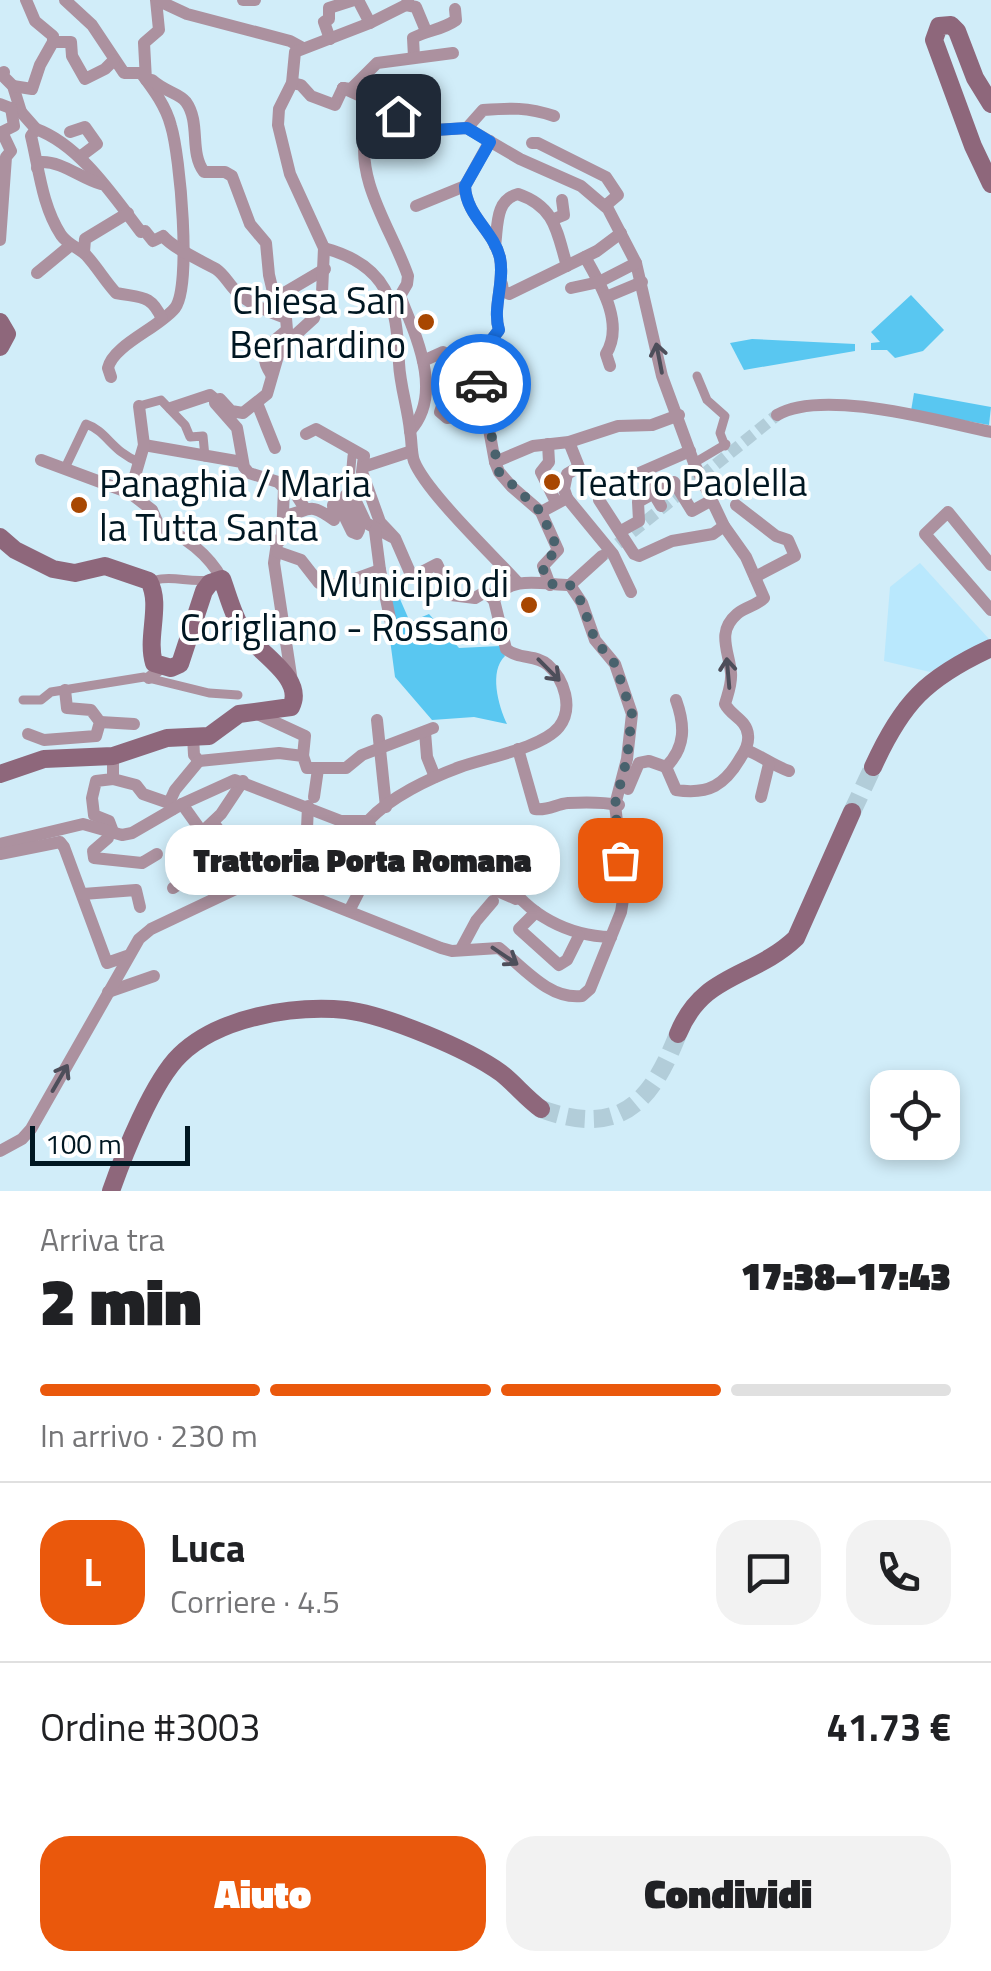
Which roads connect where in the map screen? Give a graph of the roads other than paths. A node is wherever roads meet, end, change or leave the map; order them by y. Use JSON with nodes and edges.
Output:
{"nodes":[{"id":1,"x":26,"y":0,"type":"edge"},
{"id":2,"x":65,"y":0,"type":"edge"},
{"id":3,"x":157,"y":0,"type":"edge"},
{"id":4,"x":243,"y":0,"type":"edge"},
{"id":5,"x":256,"y":0,"type":"edge"},
{"id":6,"x":356,"y":0,"type":"edge"},
{"id":7,"x":407,"y":2,"type":"edge"},
{"id":8,"x":455,"y":9,"type":"dead end"},
{"id":9,"x":370,"y":23,"type":"junction"},
{"id":10,"x":426,"y":31,"type":"junction"},
{"id":11,"x":330,"y":39,"type":"junction"},
{"id":12,"x":53,"y":42,"type":"junction"},
{"id":13,"x":301,"y":47,"type":"junction"},
{"id":14,"x":454,"y":53,"type":"dead end"},
{"id":15,"x":414,"y":56,"type":"junction"},
{"id":16,"x":114,"y":60,"type":"junction"},
{"id":17,"x":4,"y":72,"type":"dead end"},
{"id":18,"x":146,"y":80,"type":"junction"},
{"id":19,"x":292,"y":83,"type":"junction"},
{"id":20,"x":13,"y":86,"type":"junction"},
{"id":21,"x":343,"y":88,"type":"junction"},
{"id":22,"x":991,"y":104,"type":"edge"},
{"id":23,"x":385,"y":107,"type":"junction"},
{"id":24,"x":11,"y":108,"type":"edge"},
{"id":25,"x":554,"y":116,"type":"dead end"},
{"id":26,"x":467,"y":128,"type":"junction"},
{"id":27,"x":36,"y":129,"type":"junction"},
{"id":28,"x":70,"y":132,"type":"dead end"},
{"id":29,"x":490,"y":142,"type":"junction"},
{"id":30,"x":81,"y":156,"type":"junction"},
{"id":31,"x":520,"y":159,"type":"junction"},
{"id":32,"x":38,"y":168,"type":"junction"},
{"id":33,"x":991,"y":184,"type":"edge"},
{"id":34,"x":102,"y":185,"type":"junction"},
{"id":35,"x":465,"y":186,"type":"junction"},
{"id":36,"x":562,"y":200,"type":"dead end"},
{"id":37,"x":416,"y":206,"type":"dead end"},
{"id":38,"x":605,"y":206,"type":"junction"},
{"id":39,"x":128,"y":213,"type":"junction"},
{"id":40,"x":554,"y":219,"type":"junction"},
{"id":41,"x":621,"y":233,"type":"junction"},
{"id":42,"x":0,"y":240,"type":"edge"},
{"id":43,"x":71,"y":245,"type":"junction"},
{"id":44,"x":496,"y":246,"type":"junction"},
{"id":45,"x":184,"y":248,"type":"junction"},
{"id":46,"x":324,"y":248,"type":"junction"},
{"id":47,"x":84,"y":252,"type":"junction"},
{"id":48,"x":591,"y":254,"type":"junction"},
{"id":49,"x":636,"y":264,"type":"junction"},
{"id":50,"x":567,"y":266,"type":"junction"},
{"id":51,"x":325,"y":269,"type":"junction"},
{"id":52,"x":37,"y":273,"type":"dead end"},
{"id":53,"x":500,"y":274,"type":"junction"},
{"id":54,"x":600,"y":282,"type":"junction"},
{"id":55,"x":642,"y":282,"type":"junction"},
{"id":56,"x":571,"y":288,"type":"dead end"},
{"id":57,"x":274,"y":296,"type":"junction"},
{"id":58,"x":606,"y":298,"type":"junction"},
{"id":59,"x":253,"y":304,"type":"junction"},
{"id":60,"x":286,"y":318,"type":"junction"},
{"id":61,"x":162,"y":319,"type":"junction"},
{"id":62,"x":0,"y":322,"type":"edge"},
{"id":63,"x":0,"y":346,"type":"edge"},
{"id":64,"x":484,"y":355,"type":"junction"},
{"id":65,"x":422,"y":361,"type":"junction"},
{"id":66,"x":610,"y":366,"type":"dead end"},
{"id":67,"x":271,"y":374,"type":"junction"},
{"id":68,"x":697,"y":376,"type":"dead end"},
{"id":69,"x":111,"y":377,"type":"dead end"},
{"id":70,"x":216,"y":400,"type":"junction"},
{"id":71,"x":257,"y":403,"type":"junction"},
{"id":72,"x":139,"y":406,"type":"joint"},
{"id":73,"x":171,"y":408,"type":"junction"},
{"id":74,"x":678,"y":415,"type":"junction"},
{"id":75,"x":777,"y":416,"type":"tunnel mouth"},
{"id":76,"x":728,"y":422,"type":"dead end"},
{"id":77,"x":410,"y":431,"type":"junction"},
{"id":78,"x":991,"y":432,"type":"edge"},
{"id":79,"x":306,"y":434,"type":"dead end"},
{"id":80,"x":334,"y":441,"type":"junction"},
{"id":81,"x":569,"y":442,"type":"junction"},
{"id":82,"x":548,"y":444,"type":"junction"},
{"id":83,"x":144,"y":445,"type":"junction"},
{"id":84,"x":725,"y":446,"type":"junction"},
{"id":85,"x":275,"y":448,"type":"dead end"},
{"id":86,"x":412,"y":451,"type":"junction"},
{"id":87,"x":204,"y":456,"type":"junction"},
{"id":88,"x":352,"y":456,"type":"joint"},
{"id":89,"x":692,"y":457,"type":"junction"},
{"id":90,"x":41,"y":460,"type":"dead end"},
{"id":91,"x":139,"y":462,"type":"junction"},
{"id":92,"x":242,"y":462,"type":"junction"},
{"id":93,"x":495,"y":462,"type":"junction"},
{"id":94,"x":364,"y":467,"type":"junction"},
{"id":95,"x":65,"y":468,"type":"junction"},
{"id":96,"x":642,"y":474,"type":"junction"},
{"id":97,"x":621,"y":481,"type":"dead end"},
{"id":98,"x":284,"y":488,"type":"junction"},
{"id":99,"x":349,"y":492,"type":"junction"},
{"id":100,"x":130,"y":493,"type":"junction"},
{"id":101,"x":561,"y":500,"type":"junction"},
{"id":102,"x":599,"y":500,"type":"dead end"},
{"id":103,"x":657,"y":500,"type":"junction"},
{"id":104,"x":712,"y":500,"type":"junction"},
{"id":105,"x":736,"y":505,"type":"dead end"},
{"id":106,"x":304,"y":507,"type":"junction"},
{"id":107,"x":541,"y":512,"type":"junction"},
{"id":108,"x":283,"y":516,"type":"junction"},
{"id":109,"x":724,"y":526,"type":"junction"},
{"id":110,"x":621,"y":530,"type":"junction"},
{"id":111,"x":376,"y":531,"type":"junction"},
{"id":112,"x":0,"y":537,"type":"edge"},
{"id":113,"x":394,"y":538,"type":"junction"},
{"id":114,"x":274,"y":544,"type":"junction"},
{"id":115,"x":603,"y":549,"type":"junction"},
{"id":116,"x":991,"y":565,"type":"edge"},
{"id":117,"x":380,"y":570,"type":"junction"},
{"id":118,"x":755,"y":578,"type":"junction"},
{"id":119,"x":156,"y":580,"type":"dead end"},
{"id":120,"x":216,"y":581,"type":"junction"},
{"id":121,"x":518,"y":583,"type":"junction"},
{"id":122,"x":550,"y":584,"type":"junction"},
{"id":123,"x":570,"y":585,"type":"junction"},
{"id":124,"x":630,"y":592,"type":"dead end"},
{"id":125,"x":494,"y":600,"type":"junction"},
{"id":126,"x":991,"y":610,"type":"edge"},
{"id":127,"x":392,"y":623,"type":"dead end"},
{"id":128,"x":991,"y":648,"type":"edge"},
{"id":129,"x":155,"y":672,"type":"junction"},
{"id":130,"x":65,"y":690,"type":"junction"},
{"id":131,"x":294,"y":692,"type":"junction"},
{"id":132,"x":238,"y":695,"type":"dead end"},
{"id":133,"x":24,"y":700,"type":"dead end"},
{"id":134,"x":676,"y":700,"type":"dead end"},
{"id":135,"x":252,"y":712,"type":"junction"},
{"id":136,"x":377,"y":720,"type":"dead end"},
{"id":137,"x":100,"y":722,"type":"junction"},
{"id":138,"x":134,"y":724,"type":"dead end"},
{"id":139,"x":28,"y":734,"type":"dead end"},
{"id":140,"x":192,"y":736,"type":"junction"},
{"id":141,"x":776,"y":744,"type":"dead end"},
{"id":142,"x":378,"y":748,"type":"junction"},
{"id":143,"x":518,"y":749,"type":"junction"},
{"id":144,"x":746,"y":750,"type":"junction"},
{"id":145,"x":112,"y":756,"type":"junction"},
{"id":146,"x":303,"y":756,"type":"junction"},
{"id":147,"x":199,"y":761,"type":"junction"},
{"id":148,"x":768,"y":762,"type":"junction"},
{"id":149,"x":666,"y":767,"type":"junction"},
{"id":150,"x":873,"y":767,"type":"tunnel mouth"},
{"id":151,"x":318,"y":769,"type":"junction"},
{"id":152,"x":789,"y":771,"type":"dead end"},
{"id":153,"x":0,"y":774,"type":"edge"},
{"id":154,"x":435,"y":778,"type":"junction"},
{"id":155,"x":114,"y":779,"type":"junction"},
{"id":156,"x":243,"y":781,"type":"junction"},
{"id":157,"x":761,"y":797,"type":"dead end"},
{"id":158,"x":311,"y":802,"type":"junction"},
{"id":159,"x":615,"y":804,"type":"junction"},
{"id":160,"x":174,"y":805,"type":"junction"},
{"id":161,"x":386,"y":807,"type":"junction"},
{"id":162,"x":852,"y":812,"type":"tunnel mouth"},
{"id":163,"x":368,"y":821,"type":"junction"},
{"id":164,"x":213,"y":822,"type":"junction"},
{"id":165,"x":111,"y":831,"type":"junction"},
{"id":166,"x":0,"y":844,"type":"edge"},
{"id":167,"x":481,"y":846,"type":"dead end"},
{"id":168,"x":0,"y":854,"type":"edge"},
{"id":169,"x":157,"y":854,"type":"dead end"},
{"id":170,"x":222,"y":854,"type":"junction"},
{"id":171,"x":334,"y":857,"type":"dead end"},
{"id":172,"x":477,"y":882,"type":"dead end"},
{"id":173,"x":244,"y":886,"type":"junction"},
{"id":174,"x":173,"y":888,"type":"dead end"},
{"id":175,"x":83,"y":894,"type":"junction"},
{"id":176,"x":523,"y":900,"type":"junction"},
{"id":177,"x":493,"y":901,"type":"dead end"},
{"id":178,"x":140,"y":906,"type":"dead end"},
{"id":179,"x":349,"y":911,"type":"junction"},
{"id":180,"x":536,"y":912,"type":"junction"},
{"id":181,"x":580,"y":936,"type":"junction"},
{"id":182,"x":611,"y":938,"type":"junction"},
{"id":183,"x":461,"y":949,"type":"junction"},
{"id":184,"x":127,"y":956,"type":"junction"},
{"id":185,"x":154,"y":976,"type":"dead end"},
{"id":186,"x":108,"y":992,"type":"junction"},
{"id":187,"x":678,"y":1034,"type":"tunnel mouth"},
{"id":188,"x":541,"y":1109,"type":"tunnel mouth"},
{"id":189,"x":0,"y":1151,"type":"edge"},
{"id":190,"x":111,"y":1191,"type":"edge"}],
"edges":[{"from":1,"to":12,"type":"street"},
{"from":2,"to":16,"type":"street"},
{"from":3,"to":13,"type":"street"},
{"from":3,"to":18,"type":"street"},
{"from":4,"to":5,"type":"street"},
{"from":6,"to":9,"type":"street"},
{"from":6,"to":11,"type":"street"},
{"from":7,"to":9,"type":"street"},
{"from":7,"to":10,"type":"street"},
{"from":8,"to":10,"type":"street"},
{"from":9,"to":11,"type":"street"},
{"from":10,"to":15,"type":"street"},
{"from":11,"to":13,"type":"street"},
{"from":12,"to":16,"type":"street"},
{"from":12,"to":20,"type":"street"},
{"from":13,"to":19,"type":"street"},
{"from":14,"to":15,"type":"street"},
{"from":15,"to":21,"type":"street"},
{"from":16,"to":18,"type":"street"},
{"from":17,"to":20,"type":"street"},
{"from":18,"to":45,"type":"street"},
{"from":18,"to":57,"type":"street"},
{"from":19,"to":21,"type":"street"},
{"from":19,"to":46,"type":"street"},
{"from":20,"to":24,"type":"street"},
{"from":21,"to":23,"type":"street"},
{"from":22,"to":33,"type":"main road"},
{"from":23,"to":26,"type":"street"},
{"from":23,"to":65,"type":"street"},
{"from":24,"to":27,"type":"street"},
{"from":24,"to":42,"type":"street"},
{"from":25,"to":26,"type":"street"},
{"from":26,"to":29,"type":"street"},
{"from":27,"to":30,"type":"street"},
{"from":27,"to":32,"type":"street"},
{"from":28,"to":30,"type":"street"},
{"from":29,"to":31,"type":"street"},
{"from":29,"to":35,"type":"street"},
{"from":30,"to":34,"type":"street"},
{"from":31,"to":38,"type":"street"},
{"from":31,"to":38,"type":"street"},
{"from":32,"to":34,"type":"street"},
{"from":32,"to":43,"type":"street"},
{"from":34,"to":39,"type":"street"},
{"from":35,"to":37,"type":"street"},
{"from":35,"to":44,"type":"street"},
{"from":36,"to":40,"type":"street"},
{"from":38,"to":41,"type":"street"},
{"from":39,"to":45,"type":"street"},
{"from":39,"to":47,"type":"street"},
{"from":40,"to":44,"type":"street"},
{"from":40,"to":50,"type":"street"},
{"from":41,"to":48,"type":"street"},
{"from":41,"to":49,"type":"street"},
{"from":43,"to":47,"type":"street"},
{"from":43,"to":52,"type":"street"},
{"from":44,"to":53,"type":"street"},
{"from":45,"to":59,"type":"street"},
{"from":45,"to":61,"type":"street"},
{"from":46,"to":51,"type":"street"},
{"from":46,"to":77,"type":"street"},
{"from":47,"to":61,"type":"street"},
{"from":48,"to":50,"type":"street"},
{"from":48,"to":54,"type":"street"},
{"from":49,"to":54,"type":"street"},
{"from":49,"to":55,"type":"street"},
{"from":50,"to":53,"type":"street"},
{"from":51,"to":57,"type":"street"},
{"from":51,"to":67,"type":"street"},
{"from":53,"to":64,"type":"street"},
{"from":54,"to":56,"type":"street"},
{"from":54,"to":58,"type":"street"},
{"from":55,"to":58,"type":"street"},
{"from":74,"to":55,"type":"street","one_way":true},
{"from":57,"to":59,"type":"street"},
{"from":57,"to":60,"type":"street"},
{"from":58,"to":66,"type":"street"},
{"from":59,"to":60,"type":"street"},
{"from":60,"to":67,"type":"street"},
{"from":61,"to":69,"type":"street"},
{"from":62,"to":63,"type":"main road"},
{"from":64,"to":65,"type":"street"},
{"from":64,"to":93,"type":"street"},
{"from":65,"to":77,"type":"street"},
{"from":67,"to":71,"type":"street"},
{"from":68,"to":84,"type":"street"},
{"from":70,"to":71,"type":"street"},
{"from":70,"to":73,"type":"street"},
{"from":70,"to":92,"type":"street"},
{"from":71,"to":85,"type":"street"},
{"from":72,"to":73,"type":"street"},
{"from":72,"to":83,"type":"street"},
{"from":73,"to":87,"type":"street"},
{"from":74,"to":81,"type":"street"},
{"from":74,"to":89,"type":"street"},
{"from":75,"to":78,"type":"street"},
{"from":76,"to":84,"type":"street"},
{"from":77,"to":86,"type":"street"},
{"from":79,"to":80,"type":"street"},
{"from":80,"to":88,"type":"street"},
{"from":80,"to":94,"type":"street"},
{"from":81,"to":82,"type":"street"},
{"from":81,"to":101,"type":"street"},
{"from":82,"to":93,"type":"street"},
{"from":82,"to":101,"type":"street"},
{"from":83,"to":87,"type":"street"},
{"from":83,"to":91,"type":"street"},
{"from":84,"to":89,"type":"street"},
{"from":86,"to":94,"type":"street"},
{"from":86,"to":121,"type":"street"},
{"from":87,"to":92,"type":"street"},
{"from":88,"to":99,"type":"street"},
{"from":89,"to":96,"type":"street"},
{"from":89,"to":104,"type":"street"},
{"from":90,"to":95,"type":"street"},
{"from":91,"to":95,"type":"street"},
{"from":91,"to":100,"type":"street"},
{"from":92,"to":98,"type":"street"},
{"from":93,"to":107,"type":"street"},
{"from":94,"to":113,"type":"street"},
{"from":95,"to":100,"type":"street"},
{"from":96,"to":97,"type":"street"},
{"from":96,"to":103,"type":"street"},
{"from":98,"to":106,"type":"street"},
{"from":98,"to":108,"type":"street"},
{"from":99,"to":106,"type":"street"},
{"from":99,"to":111,"type":"street"},
{"from":100,"to":120,"type":"street"},
{"from":101,"to":107,"type":"street"},
{"from":101,"to":115,"type":"street"},
{"from":102,"to":110,"type":"street"},
{"from":103,"to":104,"type":"street"},
{"from":103,"to":110,"type":"street"},
{"from":104,"to":109,"type":"street"},
{"from":105,"to":118,"type":"street"},
{"from":106,"to":108,"type":"street"},
{"from":107,"to":122,"type":"street"},
{"from":108,"to":114,"type":"street"},
{"from":109,"to":110,"type":"street"},
{"from":109,"to":118,"type":"street"},
{"from":111,"to":113,"type":"street"},
{"from":111,"to":117,"type":"street"},
{"from":112,"to":129,"type":"main road"},
{"from":113,"to":125,"type":"street"},
{"from":114,"to":117,"type":"street"},
{"from":114,"to":131,"type":"street"},
{"from":115,"to":123,"type":"street"},
{"from":115,"to":124,"type":"street"},
{"from":116,"to":126,"type":"street"},
{"from":117,"to":127,"type":"street"},
{"from":144,"to":118,"type":"street","one_way":true},
{"from":119,"to":120,"type":"street"},
{"from":120,"to":129,"type":"main road"},
{"from":120,"to":131,"type":"main road"},
{"from":121,"to":122,"type":"street"},
{"from":121,"to":125,"type":"street"},
{"from":122,"to":123,"type":"street"},
{"from":123,"to":159,"type":"street"},
{"from":125,"to":143,"type":"street","one_way":true},
{"from":128,"to":150,"type":"main road"},
{"from":129,"to":130,"type":"street"},
{"from":129,"to":132,"type":"street"},
{"from":130,"to":133,"type":"street"},
{"from":130,"to":137,"type":"street"},
{"from":131,"to":135,"type":"main road"},
{"from":134,"to":149,"type":"street"},
{"from":135,"to":140,"type":"main road"},
{"from":135,"to":146,"type":"street"},
{"from":136,"to":142,"type":"street"},
{"from":137,"to":138,"type":"street"},
{"from":137,"to":139,"type":"street"},
{"from":140,"to":145,"type":"main road"},
{"from":140,"to":147,"type":"street"},
{"from":141,"to":148,"type":"street"},
{"from":142,"to":151,"type":"street"},
{"from":142,"to":154,"type":"street"},
{"from":142,"to":161,"type":"street"},
{"from":143,"to":154,"type":"street"},
{"from":143,"to":159,"type":"street"},
{"from":144,"to":148,"type":"street"},
{"from":144,"to":149,"type":"street"},
{"from":145,"to":153,"type":"main road"},
{"from":145,"to":155,"type":"street"},
{"from":146,"to":147,"type":"street"},
{"from":146,"to":151,"type":"street"},
{"from":147,"to":160,"type":"street"},
{"from":148,"to":152,"type":"street"},
{"from":148,"to":157,"type":"street"},
{"from":149,"to":159,"type":"street"},
{"from":151,"to":158,"type":"street"},
{"from":154,"to":161,"type":"street"},
{"from":155,"to":160,"type":"street"},
{"from":155,"to":165,"type":"street"},
{"from":156,"to":158,"type":"street"},
{"from":156,"to":160,"type":"street"},
{"from":156,"to":164,"type":"street"},
{"from":158,"to":163,"type":"street"},
{"from":158,"to":171,"type":"street"},
{"from":159,"to":182,"type":"street"},
{"from":160,"to":164,"type":"street"},
{"from":160,"to":165,"type":"street"},
{"from":161,"to":163,"type":"street"},
{"from":162,"to":187,"type":"main road"},
{"from":163,"to":179,"type":"street"},
{"from":164,"to":170,"type":"street"},
{"from":165,"to":166,"type":"street"},
{"from":165,"to":169,"type":"street"},
{"from":167,"to":176,"type":"street"},
{"from":168,"to":175,"type":"street"},
{"from":170,"to":173,"type":"street"},
{"from":170,"to":174,"type":"street"},
{"from":172,"to":176,"type":"street"},
{"from":173,"to":179,"type":"street"},
{"from":173,"to":184,"type":"street"},
{"from":175,"to":178,"type":"street"},
{"from":175,"to":184,"type":"street"},
{"from":176,"to":180,"type":"street"},
{"from":177,"to":183,"type":"street"},
{"from":179,"to":183,"type":"street"},
{"from":180,"to":181,"type":"street"},
{"from":180,"to":181,"type":"street"},
{"from":181,"to":182,"type":"street"},
{"from":183,"to":182,"type":"street","one_way":true},
{"from":184,"to":186,"type":"street"},
{"from":185,"to":186,"type":"street"},
{"from":189,"to":186,"type":"street","one_way":true},
{"from":188,"to":190,"type":"main road"}]}
